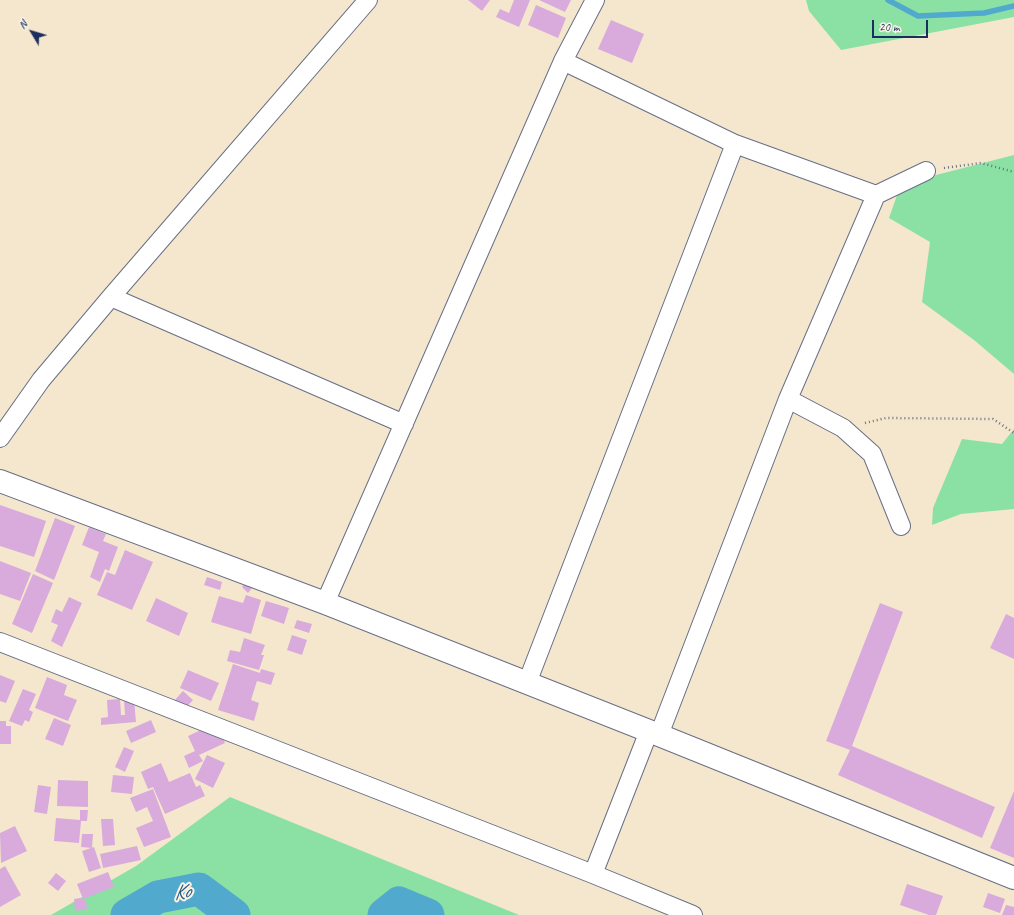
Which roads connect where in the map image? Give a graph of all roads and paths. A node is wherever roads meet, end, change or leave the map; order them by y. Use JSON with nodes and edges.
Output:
{"nodes":[{"id":1,"x":368,"y":0,"type":"edge"},
{"id":2,"x":595,"y":0,"type":"edge"},
{"id":3,"x":563,"y":61,"type":"junction"},
{"id":4,"x":735,"y":144,"type":"junction"},
{"id":5,"x":926,"y":171,"type":"joint"},
{"id":6,"x":1014,"y":172,"type":"edge"},
{"id":7,"x":876,"y":195,"type":"junction"},
{"id":8,"x":111,"y":297,"type":"junction"},
{"id":9,"x":788,"y":399,"type":"junction"},
{"id":10,"x":404,"y":424,"type":"junction"},
{"id":11,"x":843,"y":428,"type":"junction"},
{"id":12,"x":1014,"y":433,"type":"edge"},
{"id":13,"x":0,"y":438,"type":"edge"},
{"id":14,"x":0,"y":481,"type":"edge"},
{"id":15,"x":901,"y":526,"type":"dead end"},
{"id":16,"x":325,"y":603,"type":"junction"},
{"id":17,"x":0,"y":642,"type":"edge"},
{"id":18,"x":527,"y":683,"type":"junction"},
{"id":19,"x":654,"y":733,"type":"junction"},
{"id":20,"x":593,"y":874,"type":"junction"},
{"id":21,"x":1014,"y":878,"type":"edge"},
{"id":22,"x":693,"y":915,"type":"edge"}],
"edges":[{"from":1,"to":8,"type":"street"},
{"from":2,"to":3,"type":"street"},
{"from":3,"to":4,"type":"street"},
{"from":3,"to":10,"type":"street"},
{"from":4,"to":7,"type":"street"},
{"from":4,"to":18,"type":"street"},
{"from":5,"to":6,"type":"path"},
{"from":5,"to":7,"type":"street"},
{"from":7,"to":9,"type":"street"},
{"from":8,"to":10,"type":"street"},
{"from":8,"to":13,"type":"street"},
{"from":9,"to":11,"type":"street"},
{"from":9,"to":19,"type":"street"},
{"from":10,"to":16,"type":"street"},
{"from":11,"to":12,"type":"path"},
{"from":11,"to":15,"type":"street"},
{"from":14,"to":16,"type":"main road"},
{"from":16,"to":18,"type":"main road"},
{"from":17,"to":20,"type":"street"},
{"from":18,"to":19,"type":"main road"},
{"from":19,"to":20,"type":"street"},
{"from":19,"to":21,"type":"main road"},
{"from":20,"to":22,"type":"street"}]}
